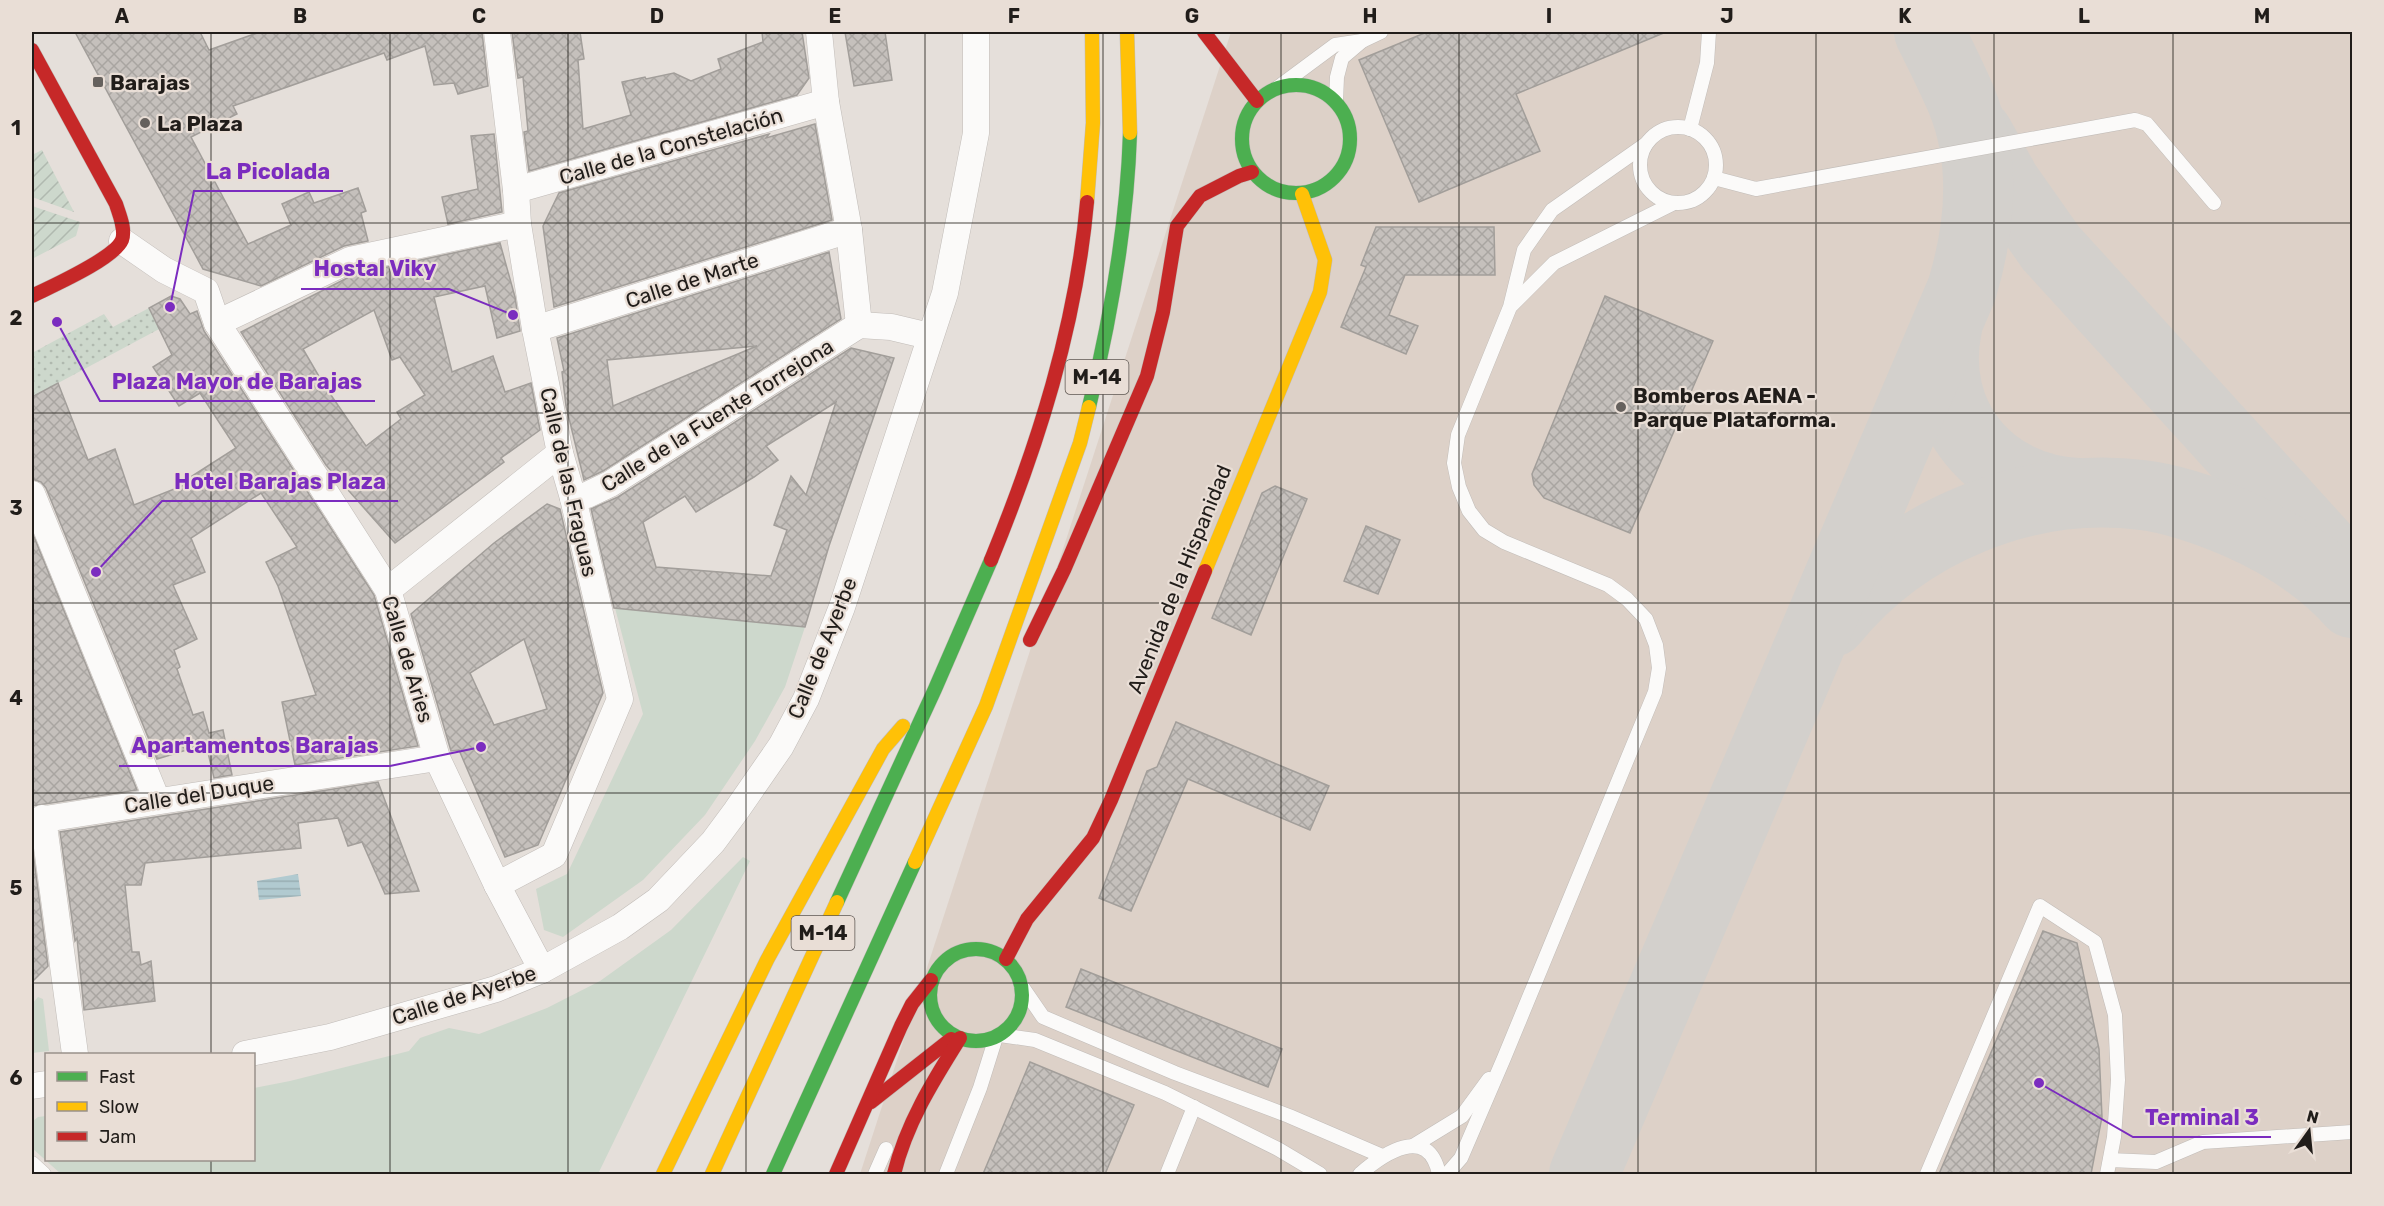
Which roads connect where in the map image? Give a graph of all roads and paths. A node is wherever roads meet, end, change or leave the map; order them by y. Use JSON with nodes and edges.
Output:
{"nodes":[{"id":1,"x":497,"y":32,"type":"edge"},
{"id":2,"x":819,"y":32,"type":"edge"},
{"id":3,"x":976,"y":32,"type":"edge"},
{"id":4,"x":1092,"y":32,"type":"edge"},
{"id":5,"x":1127,"y":32,"type":"edge"},
{"id":6,"x":1204,"y":32,"type":"edge"},
{"id":7,"x":1381,"y":32,"type":"edge"},
{"id":8,"x":1710,"y":32,"type":"edge"},
{"id":9,"x":1362,"y":40,"type":"junction"},
{"id":10,"x":32,"y":50,"type":"edge"},
{"id":11,"x":1277,"y":88,"type":"junction"},
{"id":12,"x":1257,"y":101,"type":"junction"},
{"id":13,"x":1336,"y":101,"type":"junction"},
{"id":14,"x":826,"y":102,"type":"junction"},
{"id":15,"x":1690,"y":129,"type":"junction"},
{"id":16,"x":1646,"y":144,"type":"junction"},
{"id":17,"x":1252,"y":172,"type":"junction"},
{"id":18,"x":1714,"y":178,"type":"junction"},
{"id":19,"x":516,"y":190,"type":"junction"},
{"id":20,"x":1302,"y":194,"type":"junction"},
{"id":21,"x":1674,"y":203,"type":"junction"},
{"id":22,"x":2214,"y":203,"type":"dead end"},
{"id":23,"x":518,"y":224,"type":"junction"},
{"id":24,"x":849,"y":230,"type":"junction"},
{"id":25,"x":122,"y":241,"type":"junction"},
{"id":26,"x":32,"y":296,"type":"edge"},
{"id":27,"x":1510,"y":307,"type":"junction"},
{"id":28,"x":217,"y":323,"type":"junction"},
{"id":29,"x":859,"y":325,"type":"junction"},
{"id":30,"x":535,"y":329,"type":"junction"},
{"id":31,"x":929,"y":336,"type":"junction"},
{"id":32,"x":560,"y":453,"type":"junction"},
{"id":33,"x":32,"y":494,"type":"edge"},
{"id":34,"x":573,"y":498,"type":"junction"},
{"id":35,"x":388,"y":590,"type":"junction"},
{"id":36,"x":934,"y":691,"type":"junction"},
{"id":37,"x":986,"y":706,"type":"junction"},
{"id":38,"x":437,"y":758,"type":"junction"},
{"id":39,"x":157,"y":800,"type":"junction"},
{"id":40,"x":37,"y":819,"type":"edge"},
{"id":41,"x":497,"y":885,"type":"junction"},
{"id":42,"x":1006,"y":959,"type":"junction"},
{"id":43,"x":542,"y":970,"type":"junction"},
{"id":44,"x":932,"y":980,"type":"junction"},
{"id":45,"x":1021,"y":985,"type":"junction"},
{"id":46,"x":901,"y":1026,"type":"junction"},
{"id":47,"x":998,"y":1036,"type":"junction"},
{"id":48,"x":957,"y":1037,"type":"junction"},
{"id":49,"x":75,"y":1053,"type":"edge"},
{"id":50,"x":250,"y":1053,"type":"edge"},
{"id":51,"x":1504,"y":1058,"type":"junction"},
{"id":52,"x":915,"y":1073,"type":"junction"},
{"id":53,"x":868,"y":1104,"type":"junction"},
{"id":54,"x":1194,"y":1107,"type":"junction"},
{"id":55,"x":2352,"y":1132,"type":"edge"},
{"id":56,"x":1413,"y":1146,"type":"junction"},
{"id":57,"x":1382,"y":1156,"type":"junction"},
{"id":58,"x":32,"y":1162,"type":"edge"},
{"id":59,"x":2108,"y":1167,"type":"edge"},
{"id":60,"x":45,"y":1174,"type":"edge"},
{"id":61,"x":663,"y":1174,"type":"edge"},
{"id":62,"x":712,"y":1174,"type":"edge"},
{"id":63,"x":773,"y":1174,"type":"edge"},
{"id":64,"x":836,"y":1174,"type":"edge"},
{"id":65,"x":875,"y":1174,"type":"edge"},
{"id":66,"x":894,"y":1174,"type":"edge"},
{"id":67,"x":946,"y":1174,"type":"edge"},
{"id":68,"x":1167,"y":1174,"type":"edge"},
{"id":69,"x":1320,"y":1174,"type":"edge"},
{"id":70,"x":1360,"y":1174,"type":"edge"},
{"id":71,"x":1439,"y":1174,"type":"edge"},
{"id":72,"x":1447,"y":1174,"type":"edge"},
{"id":73,"x":1927,"y":1174,"type":"edge"}],
"edges":[{"from":1,"to":19,"type":"street","name":"Calle de las Fraguas"},
{"from":2,"to":14,"type":"street"},
{"from":3,"to":31,"type":"street","name":"Calle de Ayerbe"},
{"from":4,"to":36,"type":"main road","number":"M-14"},
{"from":5,"to":37,"type":"main road","number":"M-14"},
{"from":6,"to":12,"type":"main road"},
{"from":7,"to":9,"type":"lane"},
{"from":8,"to":15,"type":"lane"},
{"from":9,"to":11,"type":"lane"},
{"from":9,"to":13,"type":"lane"},
{"from":10,"to":25,"type":"main road"},
{"from":11,"to":12,"type":"main road"},
{"from":11,"to":13,"type":"main road"},
{"from":12,"to":17,"type":"main road"},
{"from":13,"to":20,"type":"main road"},
{"from":14,"to":19,"type":"street","name":"Calle de la Constelación"},
{"from":14,"to":24,"type":"street"},
{"from":15,"to":16,"type":"lane"},
{"from":15,"to":18,"type":"lane"},
{"from":16,"to":21,"type":"lane"},
{"from":16,"to":27,"type":"lane"},
{"from":17,"to":20,"type":"main road"},
{"from":17,"to":37,"type":"main road"},
{"from":18,"to":21,"type":"lane"},
{"from":18,"to":22,"type":"lane"},
{"from":19,"to":23,"type":"street","name":"Calle de las Fraguas"},
{"from":20,"to":42,"type":"main road","name":"Avenida de la Hispanidad"},
{"from":21,"to":27,"type":"lane"},
{"from":23,"to":28,"type":"street"},
{"from":23,"to":30,"type":"street","name":"Calle de las Fraguas"},
{"from":24,"to":29,"type":"street"},
{"from":24,"to":30,"type":"street","name":"Calle de Marte"},
{"from":25,"to":26,"type":"main road"},
{"from":25,"to":28,"type":"street","name":"Calle de Aries"},
{"from":27,"to":51,"type":"lane"},
{"from":28,"to":35,"type":"street","name":"Calle de Aries"},
{"from":29,"to":31,"type":"street"},
{"from":29,"to":34,"type":"street","name":"Calle de la Fuente Torrejona"},
{"from":30,"to":32,"type":"street","name":"Calle de las Fraguas"},
{"from":31,"to":43,"type":"street","name":"Calle de Ayerbe"},
{"from":32,"to":34,"type":"street","name":"Calle de las Fraguas"},
{"from":32,"to":35,"type":"street"},
{"from":33,"to":39,"type":"street"},
{"from":34,"to":41,"type":"street","name":"Calle de las Fraguas"},
{"from":35,"to":38,"type":"street","name":"Calle de Aries"},
{"from":36,"to":61,"type":"main road"},
{"from":36,"to":62,"type":"main road","number":"M-14"},
{"from":37,"to":63,"type":"main road","number":"M-14"},
{"from":38,"to":39,"type":"street","name":"Calle del Duque"},
{"from":38,"to":41,"type":"street","name":"Calle de Aries"},
{"from":39,"to":40,"type":"street","name":"Calle del Duque"},
{"from":40,"to":49,"type":"street"},
{"from":41,"to":43,"type":"street","name":"Calle de Aries"},
{"from":42,"to":44,"type":"main road"},
{"from":42,"to":45,"type":"main road"},
{"from":43,"to":50,"type":"street","name":"Calle de Ayerbe"},
{"from":44,"to":46,"type":"main road"},
{"from":44,"to":48,"type":"main road"},
{"from":45,"to":47,"type":"main road"},
{"from":45,"to":57,"type":"lane"},
{"from":46,"to":52,"type":"lane"},
{"from":46,"to":53,"type":"main road"},
{"from":47,"to":48,"type":"main road"},
{"from":47,"to":54,"type":"lane"},
{"from":47,"to":67,"type":"lane"},
{"from":48,"to":52,"type":"main road"},
{"from":48,"to":52,"type":"main road"},
{"from":51,"to":56,"type":"lane"},
{"from":51,"to":72,"type":"lane"},
{"from":52,"to":53,"type":"main road"},
{"from":52,"to":65,"type":"lane"},
{"from":52,"to":66,"type":"main road"},
{"from":53,"to":64,"type":"main road"},
{"from":54,"to":68,"type":"lane"},
{"from":54,"to":69,"type":"lane"},
{"from":55,"to":59,"type":"lane"},
{"from":56,"to":57,"type":"lane"},
{"from":56,"to":71,"type":"lane"},
{"from":57,"to":70,"type":"lane"},
{"from":58,"to":60,"type":"lane"},
{"from":59,"to":73,"type":"lane"}]}
